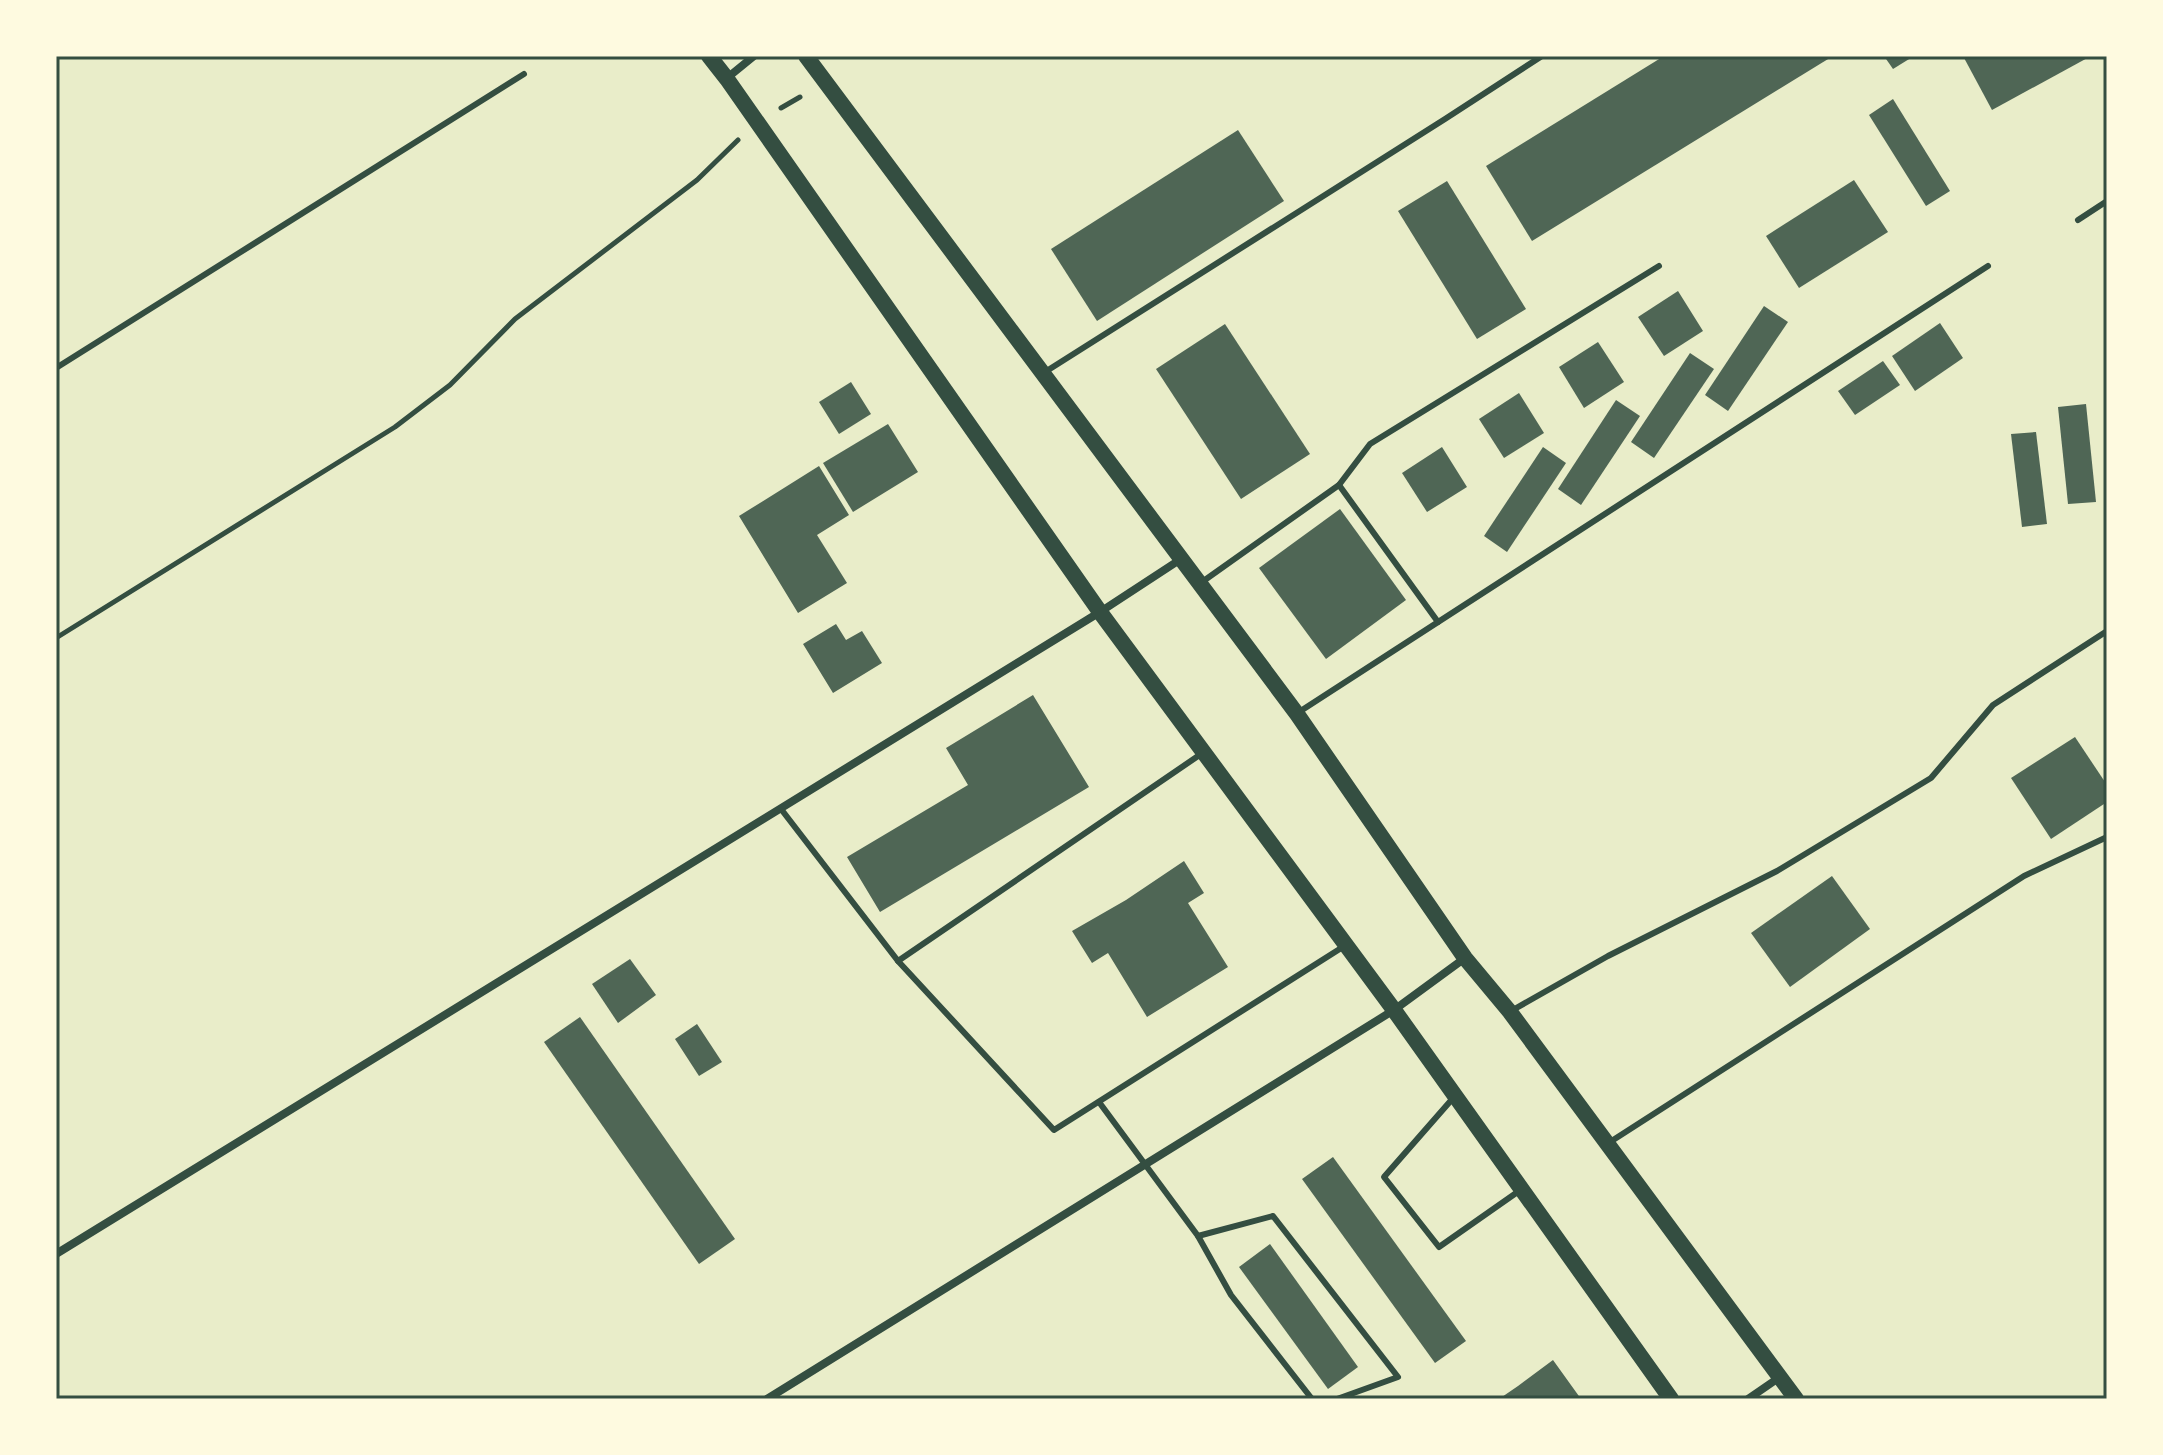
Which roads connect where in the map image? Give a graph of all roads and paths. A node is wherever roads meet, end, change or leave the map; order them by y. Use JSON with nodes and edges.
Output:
{"nodes":[{"id":1,"x":709,"y":56,"type":"edge"},
{"id":2,"x":754,"y":56,"type":"edge"},
{"id":3,"x":806,"y":56,"type":"edge"},
{"id":4,"x":1542,"y":56,"type":"edge"},
{"id":5,"x":524,"y":74,"type":"dead end"},
{"id":6,"x":727,"y":79,"type":"junction"},
{"id":7,"x":825,"y":84,"type":"junction"},
{"id":8,"x":756,"y":121,"type":"junction"},
{"id":9,"x":2107,"y":201,"type":"edge"},
{"id":10,"x":2078,"y":220,"type":"dead end"},
{"id":11,"x":1659,"y":266,"type":"dead end"},
{"id":12,"x":1988,"y":266,"type":"dead end"},
{"id":13,"x":56,"y":368,"type":"edge"},
{"id":14,"x":1042,"y":374,"type":"junction"},
{"id":15,"x":1339,"y":485,"type":"junction"},
{"id":16,"x":1181,"y":559,"type":"junction"},
{"id":17,"x":1199,"y":584,"type":"junction"},
{"id":18,"x":1100,"y":612,"type":"junction"},
{"id":19,"x":1438,"y":622,"type":"junction"},
{"id":20,"x":2107,"y":631,"type":"edge"},
{"id":21,"x":56,"y":638,"type":"edge"},
{"id":22,"x":1297,"y":714,"type":"junction"},
{"id":23,"x":1204,"y":752,"type":"junction"},
{"id":24,"x":781,"y":809,"type":"junction"},
{"id":25,"x":2107,"y":837,"type":"edge"},
{"id":26,"x":1346,"y":945,"type":"junction"},
{"id":27,"x":1465,"y":958,"type":"junction"},
{"id":28,"x":898,"y":961,"type":"junction"},
{"id":29,"x":1394,"y":1010,"type":"junction"},
{"id":30,"x":1510,"y":1012,"type":"junction"},
{"id":31,"x":1455,"y":1095,"type":"junction"},
{"id":32,"x":1099,"y":1102,"type":"junction"},
{"id":33,"x":1607,"y":1144,"type":"junction"},
{"id":34,"x":1145,"y":1164,"type":"junction"},
{"id":35,"x":1522,"y":1189,"type":"junction"},
{"id":36,"x":1198,"y":1236,"type":"junction"},
{"id":37,"x":56,"y":1254,"type":"edge"},
{"id":38,"x":1780,"y":1377,"type":"junction"},
{"id":39,"x":767,"y":1399,"type":"edge"},
{"id":40,"x":1312,"y":1399,"type":"edge"},
{"id":41,"x":1337,"y":1399,"type":"edge"},
{"id":42,"x":1671,"y":1399,"type":"edge"},
{"id":43,"x":1748,"y":1399,"type":"edge"},
{"id":44,"x":1796,"y":1399,"type":"edge"}],
"edges":[{"from":1,"to":6,"type":"main road"},
{"from":2,"to":6,"type":"street"},
{"from":3,"to":7,"type":"main road"},
{"from":4,"to":14,"type":"lane"},
{"from":5,"to":13,"type":"lane"},
{"from":6,"to":8,"type":"main road"},
{"from":7,"to":8,"type":"path"},
{"from":7,"to":14,"type":"main road"},
{"from":8,"to":18,"type":"main road"},
{"from":8,"to":21,"type":"path"},
{"from":9,"to":10,"type":"lane"},
{"from":11,"to":15,"type":"lane"},
{"from":12,"to":19,"type":"lane"},
{"from":14,"to":16,"type":"main road"},
{"from":15,"to":17,"type":"lane"},
{"from":15,"to":19,"type":"lane"},
{"from":16,"to":17,"type":"main road"},
{"from":16,"to":18,"type":"street"},
{"from":17,"to":22,"type":"main road"},
{"from":18,"to":23,"type":"main road"},
{"from":18,"to":24,"type":"street"},
{"from":19,"to":22,"type":"lane"},
{"from":20,"to":30,"type":"lane"},
{"from":22,"to":27,"type":"main road"},
{"from":23,"to":26,"type":"main road"},
{"from":23,"to":28,"type":"lane"},
{"from":24,"to":28,"type":"lane"},
{"from":24,"to":37,"type":"street"},
{"from":25,"to":33,"type":"lane"},
{"from":26,"to":29,"type":"main road"},
{"from":26,"to":32,"type":"lane"},
{"from":27,"to":29,"type":"street"},
{"from":27,"to":30,"type":"main road"},
{"from":28,"to":32,"type":"lane"},
{"from":29,"to":31,"type":"main road"},
{"from":29,"to":34,"type":"street"},
{"from":30,"to":33,"type":"main road"},
{"from":31,"to":35,"type":"main road"},
{"from":31,"to":35,"type":"lane"},
{"from":32,"to":34,"type":"lane"},
{"from":33,"to":38,"type":"main road"},
{"from":34,"to":36,"type":"lane"},
{"from":34,"to":39,"type":"street"},
{"from":35,"to":42,"type":"main road"},
{"from":36,"to":40,"type":"lane"},
{"from":36,"to":41,"type":"lane"},
{"from":38,"to":43,"type":"street"},
{"from":38,"to":44,"type":"main road"}]}
